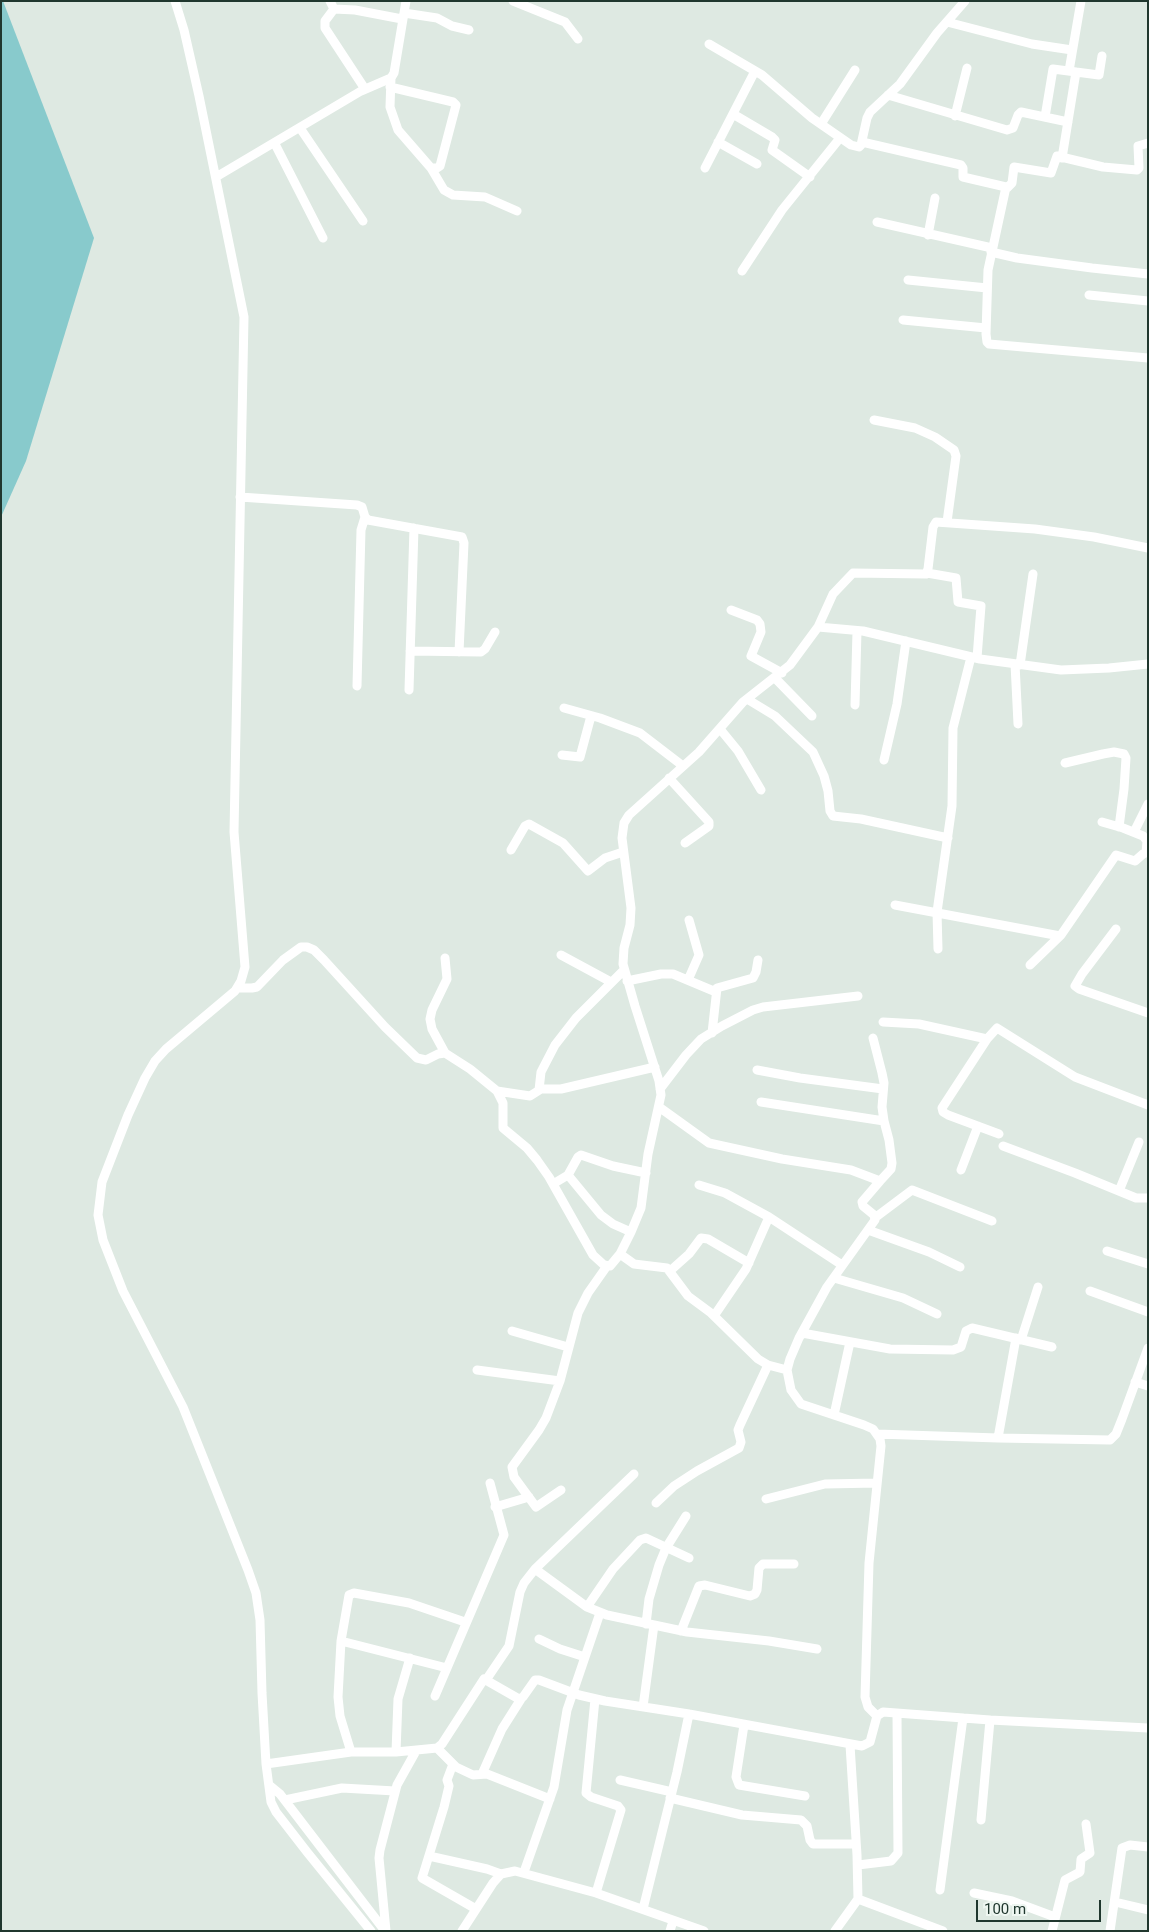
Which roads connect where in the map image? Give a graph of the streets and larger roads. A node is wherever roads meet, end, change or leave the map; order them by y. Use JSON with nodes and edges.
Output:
{"nodes":[{"id":1,"x":175,"y":1,"type":"edge"},
{"id":2,"x":406,"y":1,"type":"edge"},
{"id":3,"x":513,"y":1,"type":"edge"},
{"id":4,"x":965,"y":1,"type":"edge"},
{"id":5,"x":1080,"y":1,"type":"edge"},
{"id":6,"x":332,"y":5,"type":"edge"},
{"id":7,"x":403,"y":16,"type":"junction"},
{"id":8,"x":947,"y":22,"type":"junction"},
{"id":9,"x":470,"y":30,"type":"dead end"},
{"id":10,"x":578,"y":39,"type":"dead end"},
{"id":11,"x":709,"y":44,"type":"dead end"},
{"id":12,"x":1072,"y":50,"type":"junction"},
{"id":13,"x":1102,"y":56,"type":"dead end"},
{"id":14,"x":967,"y":68,"type":"dead end"},
{"id":15,"x":855,"y":70,"type":"dead end"},
{"id":16,"x":755,"y":71,"type":"junction"},
{"id":17,"x":1073,"y":71,"type":"junction"},
{"id":18,"x":391,"y":83,"type":"junction"},
{"id":19,"x":365,"y":89,"type":"junction"},
{"id":20,"x":888,"y":95,"type":"junction"},
{"id":21,"x":733,"y":114,"type":"junction"},
{"id":22,"x":956,"y":116,"type":"junction"},
{"id":23,"x":1045,"y":117,"type":"junction"},
{"id":24,"x":1068,"y":122,"type":"junction"},
{"id":25,"x":820,"y":124,"type":"junction"},
{"id":26,"x":300,"y":128,"type":"junction"},
{"id":27,"x":840,"y":138,"type":"junction"},
{"id":28,"x":718,"y":142,"type":"junction"},
{"id":29,"x":862,"y":142,"type":"junction"},
{"id":30,"x":1148,"y":142,"type":"edge"},
{"id":31,"x":275,"y":144,"type":"junction"},
{"id":32,"x":1062,"y":158,"type":"junction"},
{"id":33,"x":757,"y":164,"type":"dead end"},
{"id":34,"x":431,"y":168,"type":"junction"},
{"id":35,"x":704,"y":168,"type":"dead end"},
{"id":36,"x":1137,"y":170,"type":"junction"},
{"id":37,"x":1148,"y":173,"type":"edge"},
{"id":38,"x":810,"y":176,"type":"junction"},
{"id":39,"x":216,"y":178,"type":"junction"},
{"id":40,"x":1007,"y":188,"type":"junction"},
{"id":41,"x":935,"y":198,"type":"dead end"},
{"id":42,"x":517,"y":211,"type":"dead end"},
{"id":43,"x":363,"y":221,"type":"dead end"},
{"id":44,"x":877,"y":222,"type":"dead end"},
{"id":45,"x":928,"y":235,"type":"junction"},
{"id":46,"x":323,"y":238,"type":"dead end"},
{"id":47,"x":991,"y":250,"type":"junction"},
{"id":48,"x":742,"y":271,"type":"dead end"},
{"id":49,"x":1148,"y":274,"type":"edge"},
{"id":50,"x":908,"y":280,"type":"dead end"},
{"id":51,"x":987,"y":288,"type":"junction"},
{"id":52,"x":1089,"y":295,"type":"dead end"},
{"id":53,"x":1148,"y":301,"type":"edge"},
{"id":54,"x":903,"y":320,"type":"dead end"},
{"id":55,"x":986,"y":328,"type":"junction"},
{"id":56,"x":1148,"y":358,"type":"edge"},
{"id":57,"x":874,"y":420,"type":"dead end"},
{"id":58,"x":240,"y":497,"type":"junction"},
{"id":59,"x":365,"y":517,"type":"junction"},
{"id":60,"x":947,"y":522,"type":"junction"},
{"id":61,"x":414,"y":528,"type":"junction"},
{"id":62,"x":1148,"y":548,"type":"edge"},
{"id":63,"x":928,"y":573,"type":"junction"},
{"id":64,"x":1033,"y":574,"type":"dead end"},
{"id":65,"x":730,"y":610,"type":"dead end"},
{"id":66,"x":818,"y":627,"type":"junction"},
{"id":67,"x":857,"y":631,"type":"junction"},
{"id":68,"x":495,"y":632,"type":"dead end"},
{"id":69,"x":906,"y":641,"type":"junction"},
{"id":70,"x":410,"y":650,"type":"junction"},
{"id":71,"x":459,"y":652,"type":"junction"},
{"id":72,"x":974,"y":657,"type":"junction"},
{"id":73,"x":1148,"y":664,"type":"edge"},
{"id":74,"x":1017,"y":665,"type":"junction"},
{"id":75,"x":779,"y":675,"type":"junction"},
{"id":76,"x":357,"y":686,"type":"dead end"},
{"id":77,"x":409,"y":690,"type":"dead end"},
{"id":78,"x":747,"y":698,"type":"junction"},
{"id":79,"x":855,"y":706,"type":"dead end"},
{"id":80,"x":564,"y":708,"type":"dead end"},
{"id":81,"x":591,"y":716,"type":"junction"},
{"id":82,"x":812,"y":716,"type":"dead end"},
{"id":83,"x":1018,"y":724,"type":"dead end"},
{"id":84,"x":720,"y":729,"type":"junction"},
{"id":85,"x":562,"y":755,"type":"dead end"},
{"id":86,"x":884,"y":760,"type":"dead end"},
{"id":87,"x":1065,"y":763,"type":"dead end"},
{"id":88,"x":683,"y":766,"type":"junction"},
{"id":89,"x":669,"y":778,"type":"junction"},
{"id":90,"x":762,"y":790,"type":"dead end"},
{"id":91,"x":1148,"y":804,"type":"edge"},
{"id":92,"x":1102,"y":822,"type":"dead end"},
{"id":93,"x":1119,"y":827,"type":"junction"},
{"id":94,"x":1134,"y":832,"type":"junction"},
{"id":95,"x":948,"y":838,"type":"junction"},
{"id":96,"x":685,"y":843,"type":"dead end"},
{"id":97,"x":511,"y":850,"type":"dead end"},
{"id":98,"x":623,"y":852,"type":"junction"},
{"id":99,"x":1147,"y":853,"type":"edge"},
{"id":100,"x":896,"y":905,"type":"dead end"},
{"id":101,"x":937,"y":912,"type":"junction"},
{"id":102,"x":690,"y":920,"type":"dead end"},
{"id":103,"x":1116,"y":929,"type":"dead end"},
{"id":104,"x":1060,"y":936,"type":"junction"},
{"id":105,"x":938,"y":949,"type":"dead end"},
{"id":106,"x":561,"y":956,"type":"dead end"},
{"id":107,"x":445,"y":958,"type":"dead end"},
{"id":108,"x":758,"y":960,"type":"dead end"},
{"id":109,"x":1030,"y":965,"type":"dead end"},
{"id":110,"x":624,"y":970,"type":"junction"},
{"id":111,"x":688,"y":980,"type":"junction"},
{"id":112,"x":627,"y":981,"type":"junction"},
{"id":113,"x":612,"y":982,"type":"junction"},
{"id":114,"x":237,"y":988,"type":"junction"},
{"id":115,"x":716,"y":992,"type":"junction"},
{"id":116,"x":858,"y":996,"type":"dead end"},
{"id":117,"x":1148,"y":1013,"type":"edge"},
{"id":118,"x":883,"y":1022,"type":"dead end"},
{"id":119,"x":712,"y":1033,"type":"junction"},
{"id":120,"x":873,"y":1038,"type":"dead end"},
{"id":121,"x":987,"y":1039,"type":"junction"},
{"id":122,"x":445,"y":1053,"type":"junction"},
{"id":123,"x":655,"y":1067,"type":"junction"},
{"id":124,"x":757,"y":1070,"type":"dead end"},
{"id":125,"x":660,"y":1089,"type":"junction"},
{"id":126,"x":539,"y":1090,"type":"junction"},
{"id":127,"x":883,"y":1090,"type":"junction"},
{"id":128,"x":497,"y":1091,"type":"junction"},
{"id":129,"x":761,"y":1102,"type":"dead end"},
{"id":130,"x":1148,"y":1105,"type":"edge"},
{"id":131,"x":659,"y":1108,"type":"junction"},
{"id":132,"x":884,"y":1121,"type":"junction"},
{"id":133,"x":978,"y":1126,"type":"junction"},
{"id":134,"x":999,"y":1134,"type":"dead end"},
{"id":135,"x":1139,"y":1142,"type":"dead end"},
{"id":136,"x":1003,"y":1146,"type":"dead end"},
{"id":137,"x":961,"y":1170,"type":"dead end"},
{"id":138,"x":646,"y":1173,"type":"junction"},
{"id":139,"x":568,"y":1175,"type":"junction"},
{"id":140,"x":880,"y":1181,"type":"junction"},
{"id":141,"x":553,"y":1184,"type":"junction"},
{"id":142,"x":699,"y":1185,"type":"dead end"},
{"id":143,"x":1119,"y":1191,"type":"junction"},
{"id":144,"x":1148,"y":1198,"type":"edge"},
{"id":145,"x":769,"y":1217,"type":"junction"},
{"id":146,"x":876,"y":1217,"type":"junction"},
{"id":147,"x":992,"y":1221,"type":"dead end"},
{"id":148,"x":868,"y":1230,"type":"junction"},
{"id":149,"x":632,"y":1232,"type":"junction"},
{"id":150,"x":1107,"y":1251,"type":"dead end"},
{"id":151,"x":620,"y":1254,"type":"junction"},
{"id":152,"x":748,"y":1264,"type":"junction"},
{"id":153,"x":1148,"y":1264,"type":"edge"},
{"id":154,"x":607,"y":1266,"type":"junction"},
{"id":155,"x":842,"y":1266,"type":"junction"},
{"id":156,"x":960,"y":1267,"type":"dead end"},
{"id":157,"x":670,"y":1271,"type":"junction"},
{"id":158,"x":834,"y":1278,"type":"junction"},
{"id":159,"x":1038,"y":1287,"type":"dead end"},
{"id":160,"x":1090,"y":1291,"type":"dead end"},
{"id":161,"x":1148,"y":1312,"type":"edge"},
{"id":162,"x":937,"y":1314,"type":"dead end"},
{"id":163,"x":714,"y":1316,"type":"junction"},
{"id":164,"x":512,"y":1331,"type":"dead end"},
{"id":165,"x":802,"y":1333,"type":"junction"},
{"id":166,"x":1019,"y":1339,"type":"junction"},
{"id":167,"x":850,"y":1342,"type":"junction"},
{"id":168,"x":568,"y":1347,"type":"junction"},
{"id":169,"x":1052,"y":1347,"type":"dead end"},
{"id":170,"x":1148,"y":1348,"type":"edge"},
{"id":171,"x":768,"y":1365,"type":"junction"},
{"id":172,"x":477,"y":1370,"type":"dead end"},
{"id":173,"x":787,"y":1370,"type":"junction"},
{"id":174,"x":560,"y":1382,"type":"junction"},
{"id":175,"x":1136,"y":1382,"type":"junction"},
{"id":176,"x":1148,"y":1386,"type":"edge"},
{"id":177,"x":834,"y":1415,"type":"junction"},
{"id":178,"x":877,"y":1434,"type":"junction"},
{"id":179,"x":998,"y":1438,"type":"junction"},
{"id":180,"x":634,"y":1474,"type":"dead end"},
{"id":181,"x":490,"y":1483,"type":"dead end"},
{"id":182,"x":877,"y":1483,"type":"junction"},
{"id":183,"x":561,"y":1490,"type":"dead end"},
{"id":184,"x":529,"y":1497,"type":"junction"},
{"id":185,"x":766,"y":1499,"type":"dead end"},
{"id":186,"x":656,"y":1503,"type":"dead end"},
{"id":187,"x":495,"y":1507,"type":"junction"},
{"id":188,"x":686,"y":1516,"type":"dead end"},
{"id":189,"x":666,"y":1548,"type":"junction"},
{"id":190,"x":689,"y":1558,"type":"dead end"},
{"id":191,"x":794,"y":1564,"type":"dead end"},
{"id":192,"x":535,"y":1569,"type":"junction"},
{"id":193,"x":587,"y":1607,"type":"junction"},
{"id":194,"x":600,"y":1612,"type":"junction"},
{"id":195,"x":465,"y":1622,"type":"junction"},
{"id":196,"x":650,"y":1624,"type":"junction"},
{"id":197,"x":681,"y":1631,"type":"junction"},
{"id":198,"x":539,"y":1639,"type":"dead end"},
{"id":199,"x":341,"y":1641,"type":"junction"},
{"id":200,"x":817,"y":1649,"type":"dead end"},
{"id":201,"x":585,"y":1657,"type":"junction"},
{"id":202,"x":410,"y":1658,"type":"junction"},
{"id":203,"x":447,"y":1668,"type":"junction"},
{"id":204,"x":486,"y":1680,"type":"junction"},
{"id":205,"x":573,"y":1692,"type":"junction"},
{"id":206,"x":435,"y":1696,"type":"dead end"},
{"id":207,"x":521,"y":1699,"type":"junction"},
{"id":208,"x":596,"y":1699,"type":"junction"},
{"id":209,"x":643,"y":1707,"type":"junction"},
{"id":210,"x":689,"y":1714,"type":"junction"},
{"id":211,"x":897,"y":1714,"type":"junction"},
{"id":212,"x":876,"y":1716,"type":"junction"},
{"id":213,"x":963,"y":1718,"type":"junction"},
{"id":214,"x":990,"y":1720,"type":"junction"},
{"id":215,"x":744,"y":1725,"type":"junction"},
{"id":216,"x":1148,"y":1728,"type":"edge"},
{"id":217,"x":850,"y":1745,"type":"junction"},
{"id":218,"x":437,"y":1748,"type":"junction"},
{"id":219,"x":416,"y":1751,"type":"junction"},
{"id":220,"x":351,"y":1752,"type":"junction"},
{"id":221,"x":396,"y":1752,"type":"junction"},
{"id":222,"x":266,"y":1764,"type":"junction"},
{"id":223,"x":453,"y":1764,"type":"junction"},
{"id":224,"x":482,"y":1774,"type":"junction"},
{"id":225,"x":620,"y":1780,"type":"dead end"},
{"id":226,"x":269,"y":1785,"type":"junction"},
{"id":227,"x":395,"y":1791,"type":"junction"},
{"id":228,"x":671,"y":1795,"type":"junction"},
{"id":229,"x":805,"y":1796,"type":"dead end"},
{"id":230,"x":550,"y":1799,"type":"junction"},
{"id":231,"x":285,"y":1800,"type":"junction"},
{"id":232,"x":981,"y":1820,"type":"dead end"},
{"id":233,"x":1086,"y":1824,"type":"dead end"},
{"id":234,"x":856,"y":1844,"type":"junction"},
{"id":235,"x":1148,"y":1848,"type":"edge"},
{"id":236,"x":429,"y":1856,"type":"junction"},
{"id":237,"x":858,"y":1865,"type":"junction"},
{"id":238,"x":524,"y":1872,"type":"junction"},
{"id":239,"x":501,"y":1874,"type":"junction"},
{"id":240,"x":940,"y":1890,"type":"dead end"},
{"id":241,"x":596,"y":1893,"type":"junction"},
{"id":242,"x":974,"y":1893,"type":"dead end"},
{"id":243,"x":858,"y":1899,"type":"junction"},
{"id":244,"x":1114,"y":1902,"type":"junction"},
{"id":245,"x":476,"y":1909,"type":"junction"},
{"id":246,"x":643,"y":1909,"type":"junction"},
{"id":247,"x":1148,"y":1910,"type":"edge"},
{"id":248,"x":1055,"y":1917,"type":"junction"},
{"id":249,"x":673,"y":1921,"type":"junction"},
{"id":250,"x":372,"y":1931,"type":"edge"},
{"id":251,"x":385,"y":1931,"type":"edge"},
{"id":252,"x":462,"y":1931,"type":"edge"},
{"id":253,"x":670,"y":1931,"type":"edge"},
{"id":254,"x":704,"y":1931,"type":"edge"},
{"id":255,"x":835,"y":1931,"type":"edge"},
{"id":256,"x":943,"y":1931,"type":"edge"},
{"id":257,"x":1052,"y":1931,"type":"edge"},
{"id":258,"x":1110,"y":1931,"type":"edge"}],
"edges":[{"from":1,"to":39,"type":"street"},
{"from":2,"to":7,"type":"street"},
{"from":3,"to":10,"type":"street"},
{"from":4,"to":8,"type":"street"},
{"from":5,"to":12,"type":"street"},
{"from":6,"to":7,"type":"street"},
{"from":6,"to":19,"type":"street"},
{"from":7,"to":9,"type":"street"},
{"from":7,"to":18,"type":"street"},
{"from":8,"to":12,"type":"street"},
{"from":8,"to":20,"type":"street"},
{"from":11,"to":16,"type":"street"},
{"from":12,"to":17,"type":"street"},
{"from":13,"to":17,"type":"street"},
{"from":14,"to":22,"type":"street"},
{"from":15,"to":25,"type":"street"},
{"from":16,"to":21,"type":"street"},
{"from":16,"to":25,"type":"street"},
{"from":17,"to":23,"type":"street"},
{"from":17,"to":24,"type":"street"},
{"from":18,"to":19,"type":"street"},
{"from":18,"to":34,"type":"street"},
{"from":18,"to":34,"type":"street"},
{"from":19,"to":26,"type":"street"},
{"from":20,"to":22,"type":"street"},
{"from":20,"to":29,"type":"street"},
{"from":21,"to":28,"type":"street"},
{"from":21,"to":38,"type":"street"},
{"from":22,"to":23,"type":"street"},
{"from":23,"to":24,"type":"street"},
{"from":24,"to":32,"type":"street"},
{"from":25,"to":27,"type":"street"},
{"from":26,"to":31,"type":"street"},
{"from":26,"to":43,"type":"street"},
{"from":27,"to":29,"type":"street"},
{"from":27,"to":38,"type":"street"},
{"from":28,"to":33,"type":"street"},
{"from":28,"to":35,"type":"street"},
{"from":29,"to":40,"type":"street"},
{"from":30,"to":36,"type":"street"},
{"from":31,"to":39,"type":"street"},
{"from":31,"to":46,"type":"street"},
{"from":32,"to":36,"type":"street"},
{"from":32,"to":40,"type":"street"},
{"from":34,"to":42,"type":"street"},
{"from":36,"to":37,"type":"street"},
{"from":38,"to":48,"type":"street"},
{"from":39,"to":58,"type":"street"},
{"from":40,"to":47,"type":"street"},
{"from":41,"to":45,"type":"street"},
{"from":44,"to":45,"type":"street"},
{"from":45,"to":47,"type":"street"},
{"from":47,"to":49,"type":"street"},
{"from":47,"to":51,"type":"street"},
{"from":50,"to":51,"type":"street"},
{"from":51,"to":55,"type":"street"},
{"from":52,"to":53,"type":"street"},
{"from":54,"to":55,"type":"street"},
{"from":55,"to":56,"type":"street"},
{"from":57,"to":60,"type":"street"},
{"from":58,"to":59,"type":"street"},
{"from":58,"to":114,"type":"street"},
{"from":59,"to":61,"type":"street"},
{"from":59,"to":76,"type":"street"},
{"from":60,"to":62,"type":"street"},
{"from":60,"to":63,"type":"street"},
{"from":61,"to":70,"type":"street"},
{"from":61,"to":71,"type":"street"},
{"from":63,"to":66,"type":"street"},
{"from":63,"to":72,"type":"street"},
{"from":64,"to":74,"type":"street"},
{"from":65,"to":75,"type":"street"},
{"from":66,"to":67,"type":"street"},
{"from":66,"to":75,"type":"street"},
{"from":67,"to":69,"type":"street"},
{"from":67,"to":79,"type":"street"},
{"from":68,"to":71,"type":"street"},
{"from":69,"to":72,"type":"street"},
{"from":69,"to":86,"type":"street"},
{"from":70,"to":71,"type":"street"},
{"from":70,"to":77,"type":"street"},
{"from":72,"to":74,"type":"street"},
{"from":72,"to":95,"type":"street"},
{"from":73,"to":74,"type":"street"},
{"from":74,"to":83,"type":"street"},
{"from":75,"to":78,"type":"street"},
{"from":75,"to":82,"type":"street"},
{"from":78,"to":84,"type":"street"},
{"from":78,"to":95,"type":"street"},
{"from":80,"to":81,"type":"street"},
{"from":81,"to":85,"type":"street"},
{"from":81,"to":88,"type":"street"},
{"from":84,"to":88,"type":"street"},
{"from":84,"to":90,"type":"street"},
{"from":87,"to":93,"type":"street"},
{"from":88,"to":89,"type":"street"},
{"from":89,"to":96,"type":"street"},
{"from":89,"to":98,"type":"street"},
{"from":91,"to":94,"type":"street"},
{"from":92,"to":93,"type":"street"},
{"from":93,"to":94,"type":"street"},
{"from":94,"to":99,"type":"street"},
{"from":95,"to":101,"type":"street"},
{"from":97,"to":98,"type":"street"},
{"from":98,"to":110,"type":"street"},
{"from":99,"to":104,"type":"street"},
{"from":100,"to":101,"type":"street"},
{"from":101,"to":104,"type":"street"},
{"from":101,"to":105,"type":"street"},
{"from":102,"to":111,"type":"street"},
{"from":103,"to":117,"type":"street"},
{"from":104,"to":109,"type":"street"},
{"from":106,"to":113,"type":"street"},
{"from":107,"to":122,"type":"street"},
{"from":108,"to":115,"type":"street"},
{"from":110,"to":112,"type":"street"},
{"from":110,"to":113,"type":"street"},
{"from":111,"to":112,"type":"street"},
{"from":111,"to":115,"type":"street"},
{"from":112,"to":123,"type":"street"},
{"from":113,"to":126,"type":"street"},
{"from":114,"to":122,"type":"street"},
{"from":114,"to":222,"type":"street"},
{"from":115,"to":119,"type":"street"},
{"from":116,"to":119,"type":"street"},
{"from":118,"to":121,"type":"street"},
{"from":119,"to":125,"type":"street"},
{"from":120,"to":127,"type":"street"},
{"from":121,"to":130,"type":"street"},
{"from":121,"to":133,"type":"street"},
{"from":122,"to":128,"type":"street"},
{"from":123,"to":125,"type":"street"},
{"from":123,"to":126,"type":"street"},
{"from":124,"to":127,"type":"street"},
{"from":125,"to":131,"type":"street"},
{"from":126,"to":128,"type":"street"},
{"from":127,"to":132,"type":"street"},
{"from":128,"to":141,"type":"street"},
{"from":129,"to":132,"type":"street"},
{"from":131,"to":138,"type":"street"},
{"from":131,"to":140,"type":"street"},
{"from":132,"to":140,"type":"street"},
{"from":133,"to":134,"type":"street"},
{"from":133,"to":137,"type":"street"},
{"from":135,"to":143,"type":"street"},
{"from":136,"to":143,"type":"street"},
{"from":138,"to":139,"type":"street"},
{"from":138,"to":149,"type":"street"},
{"from":139,"to":141,"type":"street"},
{"from":139,"to":149,"type":"street"},
{"from":140,"to":146,"type":"street"},
{"from":141,"to":154,"type":"street"},
{"from":142,"to":145,"type":"street"},
{"from":143,"to":144,"type":"street"},
{"from":145,"to":152,"type":"street"},
{"from":145,"to":155,"type":"street"},
{"from":146,"to":147,"type":"street"},
{"from":146,"to":148,"type":"street"},
{"from":148,"to":155,"type":"street"},
{"from":148,"to":156,"type":"street"},
{"from":149,"to":151,"type":"street"},
{"from":150,"to":153,"type":"street"},
{"from":151,"to":154,"type":"street"},
{"from":151,"to":157,"type":"street"},
{"from":152,"to":157,"type":"street"},
{"from":152,"to":163,"type":"street"},
{"from":154,"to":168,"type":"street"},
{"from":155,"to":158,"type":"street"},
{"from":157,"to":163,"type":"street"},
{"from":158,"to":162,"type":"street"},
{"from":158,"to":165,"type":"street"},
{"from":159,"to":166,"type":"street"},
{"from":160,"to":161,"type":"street"},
{"from":163,"to":171,"type":"street"},
{"from":164,"to":168,"type":"street"},
{"from":165,"to":167,"type":"street"},
{"from":165,"to":173,"type":"street"},
{"from":166,"to":167,"type":"street"},
{"from":166,"to":169,"type":"street"},
{"from":166,"to":179,"type":"street"},
{"from":167,"to":177,"type":"street"},
{"from":168,"to":174,"type":"street"},
{"from":170,"to":175,"type":"street"},
{"from":171,"to":173,"type":"street"},
{"from":171,"to":186,"type":"street"},
{"from":172,"to":174,"type":"street"},
{"from":173,"to":177,"type":"street"},
{"from":174,"to":184,"type":"street"},
{"from":175,"to":176,"type":"street"},
{"from":175,"to":179,"type":"street"},
{"from":177,"to":178,"type":"street"},
{"from":178,"to":179,"type":"street"},
{"from":178,"to":182,"type":"street"},
{"from":180,"to":192,"type":"street"},
{"from":181,"to":187,"type":"street"},
{"from":182,"to":185,"type":"street"},
{"from":182,"to":212,"type":"street"},
{"from":183,"to":184,"type":"street"},
{"from":184,"to":187,"type":"street"},
{"from":187,"to":195,"type":"street"},
{"from":188,"to":189,"type":"street"},
{"from":189,"to":190,"type":"street"},
{"from":189,"to":193,"type":"street"},
{"from":189,"to":196,"type":"street"},
{"from":191,"to":197,"type":"street"},
{"from":192,"to":193,"type":"street"},
{"from":192,"to":204,"type":"street"},
{"from":193,"to":194,"type":"street"},
{"from":194,"to":196,"type":"street"},
{"from":194,"to":201,"type":"street"},
{"from":195,"to":199,"type":"street"},
{"from":195,"to":203,"type":"street"},
{"from":196,"to":197,"type":"street"},
{"from":196,"to":209,"type":"street"},
{"from":197,"to":200,"type":"street"},
{"from":198,"to":201,"type":"street"},
{"from":199,"to":202,"type":"street"},
{"from":199,"to":220,"type":"street"},
{"from":201,"to":205,"type":"street"},
{"from":202,"to":203,"type":"street"},
{"from":202,"to":221,"type":"street"},
{"from":203,"to":206,"type":"street"},
{"from":204,"to":207,"type":"street"},
{"from":204,"to":218,"type":"street"},
{"from":205,"to":207,"type":"street"},
{"from":205,"to":208,"type":"street"},
{"from":205,"to":230,"type":"street"},
{"from":207,"to":224,"type":"street"},
{"from":208,"to":209,"type":"street"},
{"from":208,"to":241,"type":"street"},
{"from":209,"to":210,"type":"street"},
{"from":210,"to":215,"type":"street"},
{"from":210,"to":228,"type":"street"},
{"from":211,"to":212,"type":"street"},
{"from":211,"to":213,"type":"street"},
{"from":211,"to":237,"type":"street"},
{"from":212,"to":217,"type":"street"},
{"from":213,"to":214,"type":"street"},
{"from":213,"to":240,"type":"street"},
{"from":214,"to":216,"type":"street"},
{"from":214,"to":232,"type":"street"},
{"from":215,"to":217,"type":"street"},
{"from":215,"to":229,"type":"street"},
{"from":217,"to":234,"type":"street"},
{"from":218,"to":219,"type":"street"},
{"from":218,"to":223,"type":"street"},
{"from":219,"to":221,"type":"street"},
{"from":219,"to":227,"type":"street"},
{"from":220,"to":221,"type":"street"},
{"from":220,"to":222,"type":"street"},
{"from":222,"to":226,"type":"street"},
{"from":223,"to":224,"type":"street"},
{"from":223,"to":236,"type":"street"},
{"from":224,"to":230,"type":"street"},
{"from":225,"to":228,"type":"street"},
{"from":226,"to":231,"type":"street"},
{"from":226,"to":250,"type":"street"},
{"from":227,"to":231,"type":"street"},
{"from":227,"to":251,"type":"street"},
{"from":228,"to":234,"type":"street"},
{"from":228,"to":246,"type":"street"},
{"from":230,"to":238,"type":"street"},
{"from":231,"to":251,"type":"street"},
{"from":233,"to":248,"type":"street"},
{"from":234,"to":237,"type":"street"},
{"from":235,"to":244,"type":"street"},
{"from":236,"to":239,"type":"street"},
{"from":236,"to":245,"type":"street"},
{"from":237,"to":243,"type":"street"},
{"from":238,"to":239,"type":"street"},
{"from":238,"to":241,"type":"street"},
{"from":239,"to":245,"type":"street"},
{"from":241,"to":246,"type":"street"},
{"from":242,"to":248,"type":"street"},
{"from":243,"to":255,"type":"street"},
{"from":243,"to":256,"type":"street"},
{"from":244,"to":247,"type":"street"},
{"from":244,"to":258,"type":"street"},
{"from":245,"to":252,"type":"street"},
{"from":246,"to":249,"type":"street"},
{"from":248,"to":257,"type":"street"},
{"from":249,"to":253,"type":"street"},
{"from":249,"to":254,"type":"street"}]}
